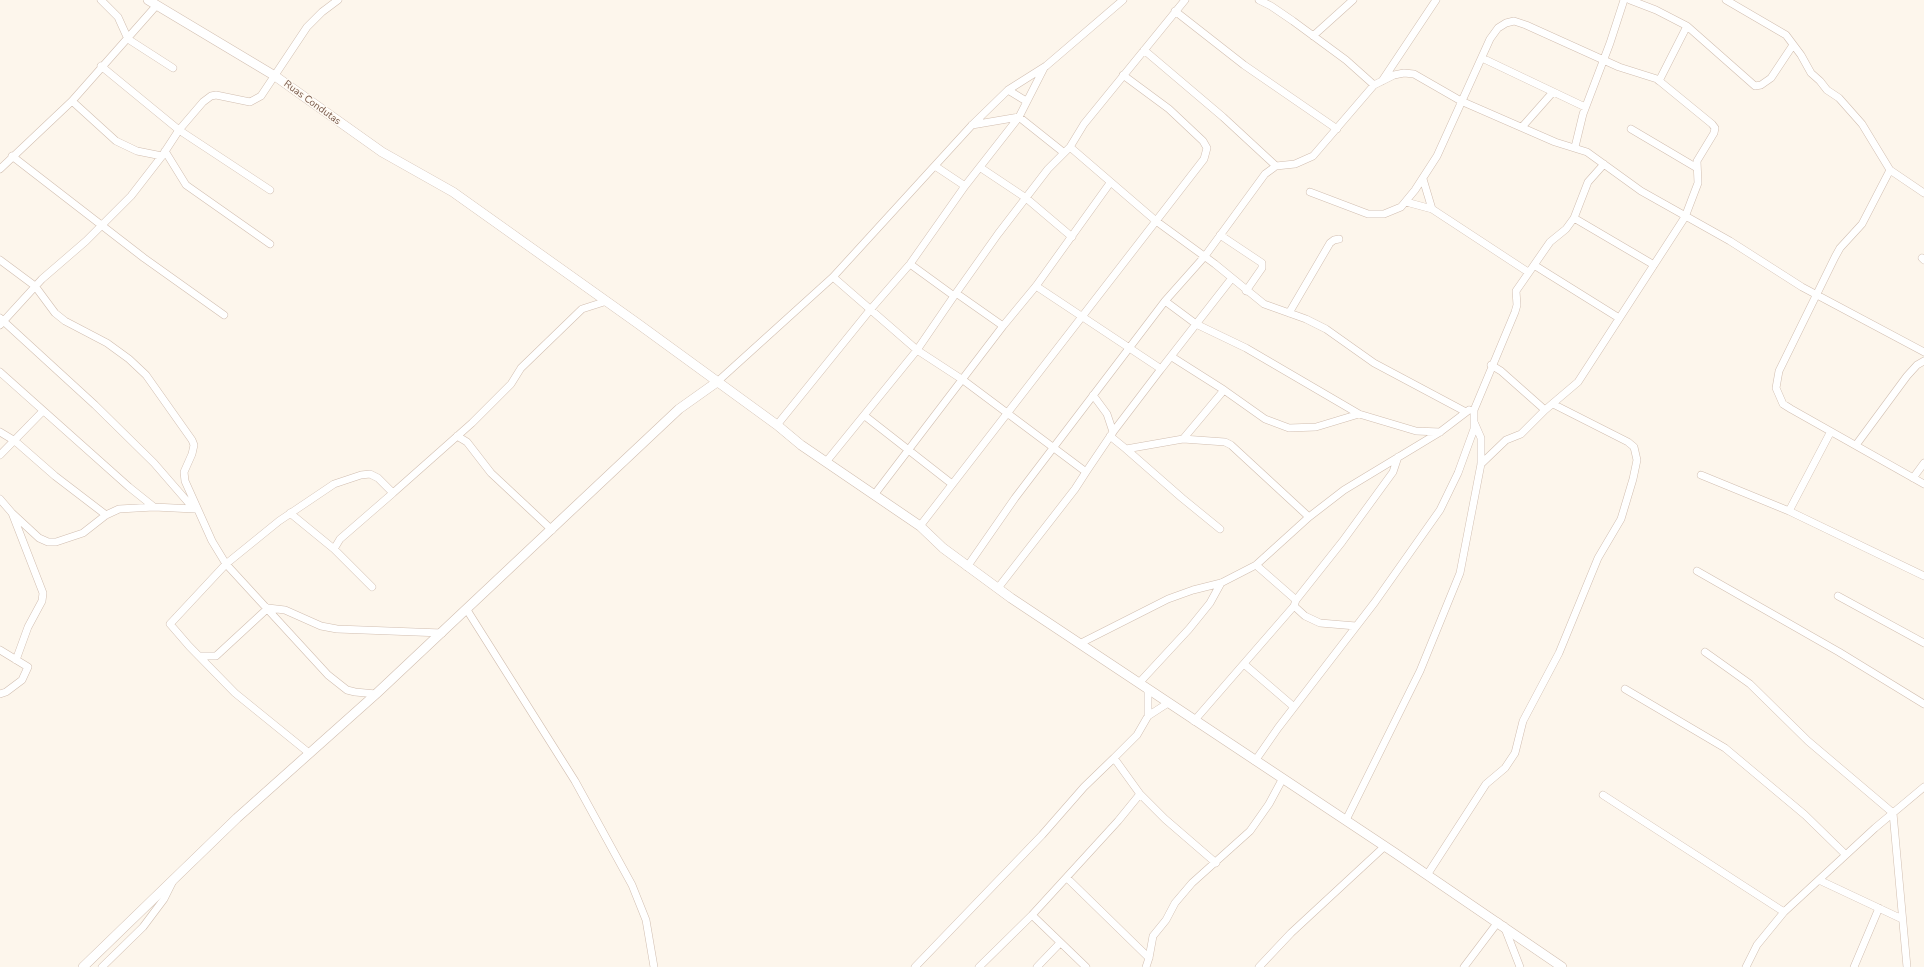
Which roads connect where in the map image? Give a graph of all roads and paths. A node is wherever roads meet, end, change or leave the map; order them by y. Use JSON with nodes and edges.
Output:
{"nodes":[{"id":1,"x":101,"y":0,"type":"edge"},
{"id":2,"x":148,"y":0,"type":"edge"},
{"id":3,"x":338,"y":0,"type":"edge"},
{"id":4,"x":1123,"y":0,"type":"edge"},
{"id":5,"x":1185,"y":0,"type":"edge"},
{"id":6,"x":1259,"y":0,"type":"edge"},
{"id":7,"x":1352,"y":0,"type":"edge"},
{"id":8,"x":1436,"y":0,"type":"edge"},
{"id":9,"x":1624,"y":0,"type":"edge"},
{"id":10,"x":1630,"y":0,"type":"edge"},
{"id":11,"x":1726,"y":0,"type":"edge"},
{"id":12,"x":1273,"y":3,"type":"edge"},
{"id":13,"x":156,"y":6,"type":"junction"},
{"id":14,"x":1175,"y":11,"type":"junction"},
{"id":15,"x":1687,"y":26,"type":"junction"},
{"id":16,"x":1313,"y":36,"type":"junction"},
{"id":17,"x":128,"y":39,"type":"junction"},
{"id":18,"x":1794,"y":45,"type":"junction"},
{"id":19,"x":1144,"y":50,"type":"junction"},
{"id":20,"x":1482,"y":58,"type":"junction"},
{"id":21,"x":1603,"y":60,"type":"junction"},
{"id":22,"x":101,"y":66,"type":"junction"},
{"id":23,"x":1046,"y":66,"type":"junction"},
{"id":24,"x":173,"y":68,"type":"dead end"},
{"id":25,"x":1123,"y":75,"type":"junction"},
{"id":26,"x":275,"y":76,"type":"junction"},
{"id":27,"x":1382,"y":80,"type":"junction"},
{"id":28,"x":1659,"y":81,"type":"junction"},
{"id":29,"x":1374,"y":85,"type":"junction"},
{"id":30,"x":1008,"y":90,"type":"junction"},
{"id":31,"x":1553,"y":92,"type":"junction"},
{"id":32,"x":72,"y":101,"type":"junction"},
{"id":33,"x":1026,"y":101,"type":"junction"},
{"id":34,"x":1461,"y":101,"type":"junction"},
{"id":35,"x":1585,"y":107,"type":"junction"},
{"id":36,"x":1019,"y":117,"type":"junction"},
{"id":37,"x":972,"y":125,"type":"junction"},
{"id":38,"x":1522,"y":127,"type":"junction"},
{"id":39,"x":1337,"y":129,"type":"junction"},
{"id":40,"x":1631,"y":129,"type":"dead end"},
{"id":41,"x":179,"y":130,"type":"junction"},
{"id":42,"x":1070,"y":147,"type":"junction"},
{"id":43,"x":1575,"y":147,"type":"junction"},
{"id":44,"x":1063,"y":152,"type":"junction"},
{"id":45,"x":164,"y":154,"type":"junction"},
{"id":46,"x":12,"y":156,"type":"junction"},
{"id":47,"x":1604,"y":164,"type":"junction"},
{"id":48,"x":935,"y":166,"type":"junction"},
{"id":49,"x":1276,"y":166,"type":"junction"},
{"id":50,"x":0,"y":168,"type":"edge"},
{"id":51,"x":981,"y":168,"type":"junction"},
{"id":52,"x":1697,"y":168,"type":"junction"},
{"id":53,"x":1890,"y":170,"type":"junction"},
{"id":54,"x":1422,"y":179,"type":"junction"},
{"id":55,"x":1110,"y":183,"type":"junction"},
{"id":56,"x":965,"y":186,"type":"junction"},
{"id":57,"x":270,"y":190,"type":"dead end"},
{"id":58,"x":1310,"y":192,"type":"dead end"},
{"id":59,"x":1924,"y":193,"type":"edge"},
{"id":60,"x":1026,"y":198,"type":"junction"},
{"id":61,"x":1406,"y":202,"type":"junction"},
{"id":62,"x":1432,"y":209,"type":"junction"},
{"id":63,"x":1685,"y":217,"type":"junction"},
{"id":64,"x":1574,"y":218,"type":"junction"},
{"id":65,"x":1156,"y":221,"type":"junction"},
{"id":66,"x":102,"y":226,"type":"junction"},
{"id":67,"x":1220,"y":235,"type":"junction"},
{"id":68,"x":1072,"y":237,"type":"junction"},
{"id":69,"x":1339,"y":239,"type":"dead end"},
{"id":70,"x":270,"y":244,"type":"dead end"},
{"id":71,"x":1205,"y":256,"type":"junction"},
{"id":72,"x":0,"y":260,"type":"edge"},
{"id":73,"x":910,"y":264,"type":"junction"},
{"id":74,"x":1654,"y":264,"type":"junction"},
{"id":75,"x":1534,"y":265,"type":"junction"},
{"id":76,"x":1528,"y":272,"type":"junction"},
{"id":77,"x":833,"y":276,"type":"junction"},
{"id":78,"x":1232,"y":278,"type":"junction"},
{"id":79,"x":35,"y":286,"type":"junction"},
{"id":80,"x":1036,"y":286,"type":"junction"},
{"id":81,"x":1246,"y":291,"type":"junction"},
{"id":82,"x":955,"y":294,"type":"junction"},
{"id":83,"x":1816,"y":294,"type":"junction"},
{"id":84,"x":607,"y":301,"type":"junction"},
{"id":85,"x":1165,"y":301,"type":"junction"},
{"id":86,"x":870,"y":310,"type":"junction"},
{"id":87,"x":1288,"y":313,"type":"junction"},
{"id":88,"x":1082,"y":315,"type":"junction"},
{"id":89,"x":224,"y":316,"type":"dead end"},
{"id":90,"x":1619,"y":318,"type":"junction"},
{"id":91,"x":1,"y":322,"type":"edge"},
{"id":92,"x":1196,"y":324,"type":"junction"},
{"id":93,"x":1003,"y":326,"type":"junction"},
{"id":94,"x":1129,"y":348,"type":"junction"},
{"id":95,"x":917,"y":350,"type":"junction"},
{"id":96,"x":1924,"y":352,"type":"edge"},
{"id":97,"x":1172,"y":357,"type":"junction"},
{"id":98,"x":1924,"y":361,"type":"edge"},
{"id":99,"x":1492,"y":365,"type":"junction"},
{"id":100,"x":1161,"y":369,"type":"junction"},
{"id":101,"x":0,"y":372,"type":"edge"},
{"id":102,"x":963,"y":380,"type":"junction"},
{"id":103,"x":717,"y":382,"type":"junction"},
{"id":104,"x":1224,"y":390,"type":"junction"},
{"id":105,"x":1094,"y":395,"type":"junction"},
{"id":106,"x":1553,"y":404,"type":"junction"},
{"id":107,"x":1476,"y":405,"type":"junction"},
{"id":108,"x":1545,"y":410,"type":"junction"},
{"id":109,"x":43,"y":411,"type":"junction"},
{"id":110,"x":1466,"y":412,"type":"junction"},
{"id":111,"x":1008,"y":413,"type":"junction"},
{"id":112,"x":1359,"y":414,"type":"junction"},
{"id":113,"x":864,"y":416,"type":"junction"},
{"id":114,"x":1474,"y":422,"type":"junction"},
{"id":115,"x":777,"y":425,"type":"junction"},
{"id":116,"x":0,"y":432,"type":"edge"},
{"id":117,"x":1440,"y":432,"type":"junction"},
{"id":118,"x":1830,"y":432,"type":"junction"},
{"id":119,"x":1111,"y":434,"type":"junction"},
{"id":120,"x":457,"y":436,"type":"junction"},
{"id":121,"x":1183,"y":439,"type":"junction"},
{"id":122,"x":15,"y":440,"type":"junction"},
{"id":123,"x":1856,"y":445,"type":"junction"},
{"id":124,"x":1055,"y":448,"type":"junction"},
{"id":125,"x":1126,"y":449,"type":"junction"},
{"id":126,"x":909,"y":450,"type":"junction"},
{"id":127,"x":0,"y":455,"type":"edge"},
{"id":128,"x":1398,"y":457,"type":"junction"},
{"id":129,"x":826,"y":462,"type":"junction"},
{"id":130,"x":1924,"y":463,"type":"edge"},
{"id":131,"x":1481,"y":464,"type":"junction"},
{"id":132,"x":1086,"y":472,"type":"junction"},
{"id":133,"x":1701,"y":475,"type":"dead end"},
{"id":134,"x":1913,"y":478,"type":"junction"},
{"id":135,"x":952,"y":484,"type":"junction"},
{"id":136,"x":1924,"y":484,"type":"edge"},
{"id":137,"x":393,"y":493,"type":"junction"},
{"id":138,"x":874,"y":495,"type":"junction"},
{"id":139,"x":0,"y":499,"type":"edge"},
{"id":140,"x":154,"y":507,"type":"junction"},
{"id":141,"x":196,"y":510,"type":"junction"},
{"id":142,"x":1789,"y":511,"type":"junction"},
{"id":143,"x":12,"y":513,"type":"junction"},
{"id":144,"x":290,"y":513,"type":"junction"},
{"id":145,"x":106,"y":514,"type":"junction"},
{"id":146,"x":1309,"y":517,"type":"junction"},
{"id":147,"x":920,"y":526,"type":"junction"},
{"id":148,"x":1220,"y":529,"type":"dead end"},
{"id":149,"x":552,"y":530,"type":"junction"},
{"id":150,"x":334,"y":549,"type":"junction"},
{"id":151,"x":226,"y":564,"type":"junction"},
{"id":152,"x":1256,"y":565,"type":"junction"},
{"id":153,"x":967,"y":566,"type":"junction"},
{"id":154,"x":1697,"y":571,"type":"dead end"},
{"id":155,"x":1924,"y":575,"type":"edge"},
{"id":156,"x":1221,"y":583,"type":"junction"},
{"id":157,"x":372,"y":587,"type":"dead end"},
{"id":158,"x":998,"y":588,"type":"junction"},
{"id":159,"x":1838,"y":596,"type":"dead end"},
{"id":160,"x":1295,"y":603,"type":"junction"},
{"id":161,"x":268,"y":608,"type":"junction"},
{"id":162,"x":467,"y":610,"type":"junction"},
{"id":163,"x":1356,"y":626,"type":"junction"},
{"id":164,"x":442,"y":633,"type":"junction"},
{"id":165,"x":1081,"y":643,"type":"junction"},
{"id":166,"x":1924,"y":643,"type":"edge"},
{"id":167,"x":0,"y":650,"type":"edge"},
{"id":168,"x":1705,"y":652,"type":"dead end"},
{"id":169,"x":199,"y":656,"type":"junction"},
{"id":170,"x":16,"y":660,"type":"junction"},
{"id":171,"x":1244,"y":664,"type":"junction"},
{"id":172,"x":1138,"y":682,"type":"junction"},
{"id":173,"x":1625,"y":689,"type":"dead end"},
{"id":174,"x":1148,"y":690,"type":"junction"},
{"id":175,"x":3,"y":693,"type":"edge"},
{"id":176,"x":376,"y":694,"type":"junction"},
{"id":177,"x":0,"y":702,"type":"edge"},
{"id":178,"x":1168,"y":703,"type":"junction"},
{"id":179,"x":1924,"y":704,"type":"edge"},
{"id":180,"x":1294,"y":707,"type":"junction"},
{"id":181,"x":1148,"y":716,"type":"junction"},
{"id":182,"x":1194,"y":721,"type":"junction"},
{"id":183,"x":309,"y":753,"type":"junction"},
{"id":184,"x":1114,"y":758,"type":"junction"},
{"id":185,"x":1255,"y":761,"type":"junction"},
{"id":186,"x":1283,"y":778,"type":"junction"},
{"id":187,"x":1924,"y":786,"type":"edge"},
{"id":188,"x":1140,"y":794,"type":"junction"},
{"id":189,"x":1603,"y":795,"type":"dead end"},
{"id":190,"x":1893,"y":813,"type":"junction"},
{"id":191,"x":1346,"y":820,"type":"junction"},
{"id":192,"x":1385,"y":846,"type":"junction"},
{"id":193,"x":1845,"y":854,"type":"junction"},
{"id":194,"x":1216,"y":863,"type":"junction"},
{"id":195,"x":1427,"y":875,"type":"junction"},
{"id":196,"x":175,"y":878,"type":"junction"},
{"id":197,"x":1067,"y":878,"type":"junction"},
{"id":198,"x":1819,"y":880,"type":"junction"},
{"id":199,"x":1879,"y":908,"type":"junction"},
{"id":200,"x":1784,"y":912,"type":"junction"},
{"id":201,"x":1032,"y":915,"type":"junction"},
{"id":202,"x":1902,"y":919,"type":"junction"},
{"id":203,"x":1501,"y":924,"type":"junction"},
{"id":204,"x":1060,"y":943,"type":"junction"},
{"id":205,"x":1149,"y":958,"type":"junction"},
{"id":206,"x":83,"y":967,"type":"edge"},
{"id":207,"x":102,"y":967,"type":"edge"},
{"id":208,"x":654,"y":967,"type":"edge"},
{"id":209,"x":915,"y":967,"type":"edge"},
{"id":210,"x":979,"y":967,"type":"edge"},
{"id":211,"x":1037,"y":967,"type":"edge"},
{"id":212,"x":1086,"y":967,"type":"edge"},
{"id":213,"x":1146,"y":967,"type":"edge"},
{"id":214,"x":1259,"y":967,"type":"edge"},
{"id":215,"x":1464,"y":967,"type":"edge"},
{"id":216,"x":1520,"y":967,"type":"edge"},
{"id":217,"x":1562,"y":967,"type":"edge"},
{"id":218,"x":1746,"y":967,"type":"edge"},
{"id":219,"x":1854,"y":967,"type":"edge"},
{"id":220,"x":1907,"y":967,"type":"edge"}],
"edges":[{"from":1,"to":17,"type":"street"},
{"from":2,"to":13,"type":"street","name":"Ruas Condutas"},
{"from":3,"to":26,"type":"street"},
{"from":4,"to":23,"type":"street"},
{"from":5,"to":14,"type":"street"},
{"from":6,"to":12,"type":"street"},
{"from":7,"to":16,"type":"street"},
{"from":8,"to":27,"type":"street"},
{"from":9,"to":21,"type":"street"},
{"from":10,"to":15,"type":"street"},
{"from":11,"to":18,"type":"street"},
{"from":12,"to":16,"type":"street"},
{"from":13,"to":17,"type":"street"},
{"from":13,"to":26,"type":"street","name":"Ruas Condutas"},
{"from":14,"to":19,"type":"street"},
{"from":14,"to":39,"type":"street"},
{"from":15,"to":18,"type":"street"},
{"from":15,"to":28,"type":"street"},
{"from":16,"to":29,"type":"street"},
{"from":17,"to":22,"type":"street"},
{"from":17,"to":24,"type":"street"},
{"from":18,"to":53,"type":"street"},
{"from":19,"to":25,"type":"street"},
{"from":19,"to":49,"type":"street"},
{"from":20,"to":21,"type":"street"},
{"from":20,"to":31,"type":"street"},
{"from":20,"to":34,"type":"street"},
{"from":21,"to":28,"type":"street"},
{"from":21,"to":35,"type":"street"},
{"from":22,"to":32,"type":"street"},
{"from":22,"to":41,"type":"street"},
{"from":23,"to":30,"type":"street"},
{"from":23,"to":33,"type":"street"},
{"from":25,"to":42,"type":"street"},
{"from":25,"to":65,"type":"street"},
{"from":26,"to":41,"type":"street"},
{"from":26,"to":84,"type":"street","name":"Ruas Condutas"},
{"from":27,"to":29,"type":"street"},
{"from":27,"to":34,"type":"street"},
{"from":28,"to":52,"type":"street"},
{"from":29,"to":39,"type":"street"},
{"from":30,"to":33,"type":"street"},
{"from":30,"to":37,"type":"street"},
{"from":31,"to":35,"type":"street"},
{"from":31,"to":38,"type":"street"},
{"from":32,"to":45,"type":"street"},
{"from":32,"to":46,"type":"street"},
{"from":33,"to":36,"type":"street"},
{"from":34,"to":38,"type":"street"},
{"from":34,"to":54,"type":"street"},
{"from":35,"to":43,"type":"street"},
{"from":36,"to":37,"type":"street"},
{"from":36,"to":44,"type":"street"},
{"from":36,"to":51,"type":"street"},
{"from":37,"to":48,"type":"street"},
{"from":38,"to":43,"type":"street"},
{"from":39,"to":49,"type":"street"},
{"from":40,"to":52,"type":"street"},
{"from":41,"to":45,"type":"street"},
{"from":41,"to":57,"type":"street"},
{"from":42,"to":44,"type":"street"},
{"from":42,"to":55,"type":"street"},
{"from":43,"to":47,"type":"street"},
{"from":44,"to":60,"type":"street"},
{"from":45,"to":66,"type":"street"},
{"from":45,"to":70,"type":"street"},
{"from":46,"to":50,"type":"street"},
{"from":46,"to":66,"type":"street"},
{"from":47,"to":63,"type":"street"},
{"from":47,"to":64,"type":"street"},
{"from":48,"to":56,"type":"street"},
{"from":48,"to":77,"type":"street"},
{"from":49,"to":67,"type":"street"},
{"from":51,"to":56,"type":"street"},
{"from":51,"to":60,"type":"street"},
{"from":52,"to":63,"type":"street"},
{"from":53,"to":59,"type":"street"},
{"from":53,"to":83,"type":"street"},
{"from":54,"to":61,"type":"street"},
{"from":54,"to":62,"type":"street"},
{"from":55,"to":65,"type":"street"},
{"from":55,"to":68,"type":"street"},
{"from":56,"to":73,"type":"street"},
{"from":58,"to":61,"type":"street"},
{"from":60,"to":68,"type":"street"},
{"from":60,"to":82,"type":"street"},
{"from":61,"to":62,"type":"street"},
{"from":62,"to":76,"type":"street"},
{"from":63,"to":74,"type":"street"},
{"from":63,"to":83,"type":"street"},
{"from":64,"to":74,"type":"street"},
{"from":64,"to":75,"type":"street"},
{"from":65,"to":71,"type":"street"},
{"from":65,"to":88,"type":"street"},
{"from":66,"to":79,"type":"street"},
{"from":66,"to":89,"type":"street"},
{"from":67,"to":71,"type":"street"},
{"from":67,"to":81,"type":"street"},
{"from":68,"to":80,"type":"street"},
{"from":69,"to":87,"type":"street"},
{"from":71,"to":78,"type":"street"},
{"from":71,"to":85,"type":"street"},
{"from":72,"to":79,"type":"street"},
{"from":73,"to":82,"type":"street"},
{"from":73,"to":86,"type":"street"},
{"from":74,"to":90,"type":"street"},
{"from":75,"to":76,"type":"street"},
{"from":75,"to":90,"type":"street"},
{"from":76,"to":99,"type":"street"},
{"from":77,"to":86,"type":"street"},
{"from":77,"to":103,"type":"street"},
{"from":78,"to":81,"type":"street"},
{"from":78,"to":92,"type":"street"},
{"from":79,"to":91,"type":"street"},
{"from":79,"to":141,"type":"street"},
{"from":80,"to":88,"type":"street"},
{"from":80,"to":93,"type":"street"},
{"from":81,"to":87,"type":"street"},
{"from":82,"to":93,"type":"street"},
{"from":82,"to":95,"type":"street"},
{"from":83,"to":96,"type":"street"},
{"from":83,"to":118,"type":"street"},
{"from":84,"to":103,"type":"street","name":"Ruas Condutas"},
{"from":84,"to":120,"type":"street"},
{"from":85,"to":92,"type":"street"},
{"from":85,"to":94,"type":"street"},
{"from":86,"to":95,"type":"street"},
{"from":86,"to":115,"type":"street"},
{"from":87,"to":110,"type":"street"},
{"from":88,"to":94,"type":"street"},
{"from":88,"to":111,"type":"street"},
{"from":90,"to":106,"type":"street"},
{"from":91,"to":141,"type":"street"},
{"from":92,"to":97,"type":"street"},
{"from":92,"to":112,"type":"street"},
{"from":93,"to":102,"type":"street"},
{"from":94,"to":100,"type":"street"},
{"from":94,"to":105,"type":"street"},
{"from":95,"to":102,"type":"street"},
{"from":95,"to":113,"type":"street"},
{"from":97,"to":100,"type":"street"},
{"from":97,"to":104,"type":"street"},
{"from":98,"to":123,"type":"street"},
{"from":99,"to":107,"type":"street"},
{"from":99,"to":108,"type":"street"},
{"from":100,"to":119,"type":"street"},
{"from":101,"to":109,"type":"street"},
{"from":102,"to":111,"type":"street"},
{"from":102,"to":126,"type":"street"},
{"from":103,"to":115,"type":"street","name":"Ruas Condutas"},
{"from":103,"to":149,"type":"street"},
{"from":104,"to":112,"type":"street"},
{"from":104,"to":121,"type":"street"},
{"from":105,"to":119,"type":"street"},
{"from":105,"to":124,"type":"street"},
{"from":106,"to":108,"type":"street"},
{"from":106,"to":195,"type":"street"},
{"from":107,"to":110,"type":"street"},
{"from":107,"to":114,"type":"street"},
{"from":108,"to":131,"type":"street"},
{"from":109,"to":122,"type":"street"},
{"from":109,"to":140,"type":"street"},
{"from":110,"to":117,"type":"street"},
{"from":111,"to":124,"type":"street"},
{"from":111,"to":135,"type":"street"},
{"from":112,"to":117,"type":"street"},
{"from":113,"to":126,"type":"street"},
{"from":113,"to":129,"type":"street"},
{"from":114,"to":131,"type":"street"},
{"from":114,"to":163,"type":"street"},
{"from":115,"to":129,"type":"street","name":"Ruas Condutas"},
{"from":116,"to":122,"type":"street"},
{"from":117,"to":128,"type":"street"},
{"from":118,"to":123,"type":"street"},
{"from":118,"to":142,"type":"street"},
{"from":119,"to":125,"type":"street"},
{"from":119,"to":132,"type":"street"},
{"from":120,"to":137,"type":"street"},
{"from":120,"to":149,"type":"street"},
{"from":121,"to":125,"type":"street"},
{"from":121,"to":146,"type":"street"},
{"from":122,"to":127,"type":"street"},
{"from":122,"to":145,"type":"street"},
{"from":123,"to":134,"type":"street"},
{"from":124,"to":132,"type":"street"},
{"from":124,"to":153,"type":"street"},
{"from":125,"to":148,"type":"street"},
{"from":126,"to":135,"type":"street"},
{"from":126,"to":138,"type":"street"},
{"from":128,"to":146,"type":"street"},
{"from":128,"to":160,"type":"street"},
{"from":129,"to":138,"type":"street","name":"Ruas Condutas"},
{"from":130,"to":134,"type":"street"},
{"from":131,"to":191,"type":"street"},
{"from":132,"to":158,"type":"street"},
{"from":133,"to":142,"type":"street"},
{"from":134,"to":136,"type":"street"},
{"from":135,"to":147,"type":"street"},
{"from":137,"to":144,"type":"street"},
{"from":137,"to":150,"type":"street"},
{"from":138,"to":147,"type":"street","name":"Ruas Condutas"},
{"from":139,"to":143,"type":"street"},
{"from":140,"to":141,"type":"street"},
{"from":140,"to":145,"type":"street"},
{"from":141,"to":151,"type":"street"},
{"from":142,"to":155,"type":"street"},
{"from":143,"to":145,"type":"street"},
{"from":143,"to":170,"type":"street"},
{"from":144,"to":150,"type":"street"},
{"from":144,"to":151,"type":"street"},
{"from":146,"to":152,"type":"street"},
{"from":147,"to":153,"type":"street","name":"Ruas Condutas"},
{"from":149,"to":162,"type":"street"},
{"from":150,"to":157,"type":"street"},
{"from":151,"to":161,"type":"street"},
{"from":151,"to":169,"type":"street"},
{"from":152,"to":156,"type":"street"},
{"from":152,"to":160,"type":"street"},
{"from":153,"to":158,"type":"street","name":"Ruas Condutas"},
{"from":154,"to":179,"type":"street"},
{"from":156,"to":165,"type":"street"},
{"from":156,"to":172,"type":"street"},
{"from":158,"to":165,"type":"street","name":"Ruas Condutas"},
{"from":159,"to":166,"type":"street"},
{"from":160,"to":163,"type":"street"},
{"from":160,"to":171,"type":"street"},
{"from":161,"to":164,"type":"street"},
{"from":161,"to":169,"type":"street"},
{"from":161,"to":176,"type":"street"},
{"from":162,"to":164,"type":"street"},
{"from":162,"to":208,"type":"street"},
{"from":163,"to":180,"type":"street"},
{"from":164,"to":176,"type":"street"},
{"from":165,"to":172,"type":"street","name":"Ruas Condutas"},
{"from":167,"to":170,"type":"street"},
{"from":168,"to":190,"type":"street"},
{"from":169,"to":183,"type":"street"},
{"from":170,"to":175,"type":"street"},
{"from":171,"to":180,"type":"street"},
{"from":171,"to":182,"type":"street"},
{"from":172,"to":174,"type":"street","name":"Ruas Condutas"},
{"from":173,"to":193,"type":"street"},
{"from":174,"to":178,"type":"street","name":"Ruas Condutas"},
{"from":174,"to":181,"type":"street"},
{"from":175,"to":177,"type":"street"},
{"from":176,"to":183,"type":"street"},
{"from":178,"to":181,"type":"street"},
{"from":178,"to":182,"type":"street","name":"Ruas Condutas"},
{"from":180,"to":185,"type":"street"},
{"from":181,"to":184,"type":"street"},
{"from":182,"to":185,"type":"street","name":"Ruas Condutas"},
{"from":183,"to":196,"type":"street"},
{"from":184,"to":188,"type":"street"},
{"from":184,"to":209,"type":"street"},
{"from":185,"to":186,"type":"street","name":"Ruas Condutas"},
{"from":186,"to":191,"type":"street","name":"Ruas Condutas"},
{"from":186,"to":194,"type":"street"},
{"from":187,"to":190,"type":"street"},
{"from":188,"to":194,"type":"street"},
{"from":188,"to":197,"type":"street"},
{"from":189,"to":200,"type":"street"},
{"from":190,"to":193,"type":"street"},
{"from":190,"to":202,"type":"street"},
{"from":191,"to":192,"type":"street","name":"Ruas Condutas"},
{"from":192,"to":195,"type":"street","name":"Ruas Condutas"},
{"from":192,"to":214,"type":"street"},
{"from":193,"to":198,"type":"street"},
{"from":194,"to":205,"type":"street"},
{"from":195,"to":203,"type":"street","name":"Ruas Condutas"},
{"from":196,"to":206,"type":"street"},
{"from":196,"to":207,"type":"street"},
{"from":197,"to":201,"type":"street"},
{"from":197,"to":205,"type":"street"},
{"from":198,"to":199,"type":"street"},
{"from":198,"to":200,"type":"street"},
{"from":199,"to":202,"type":"street"},
{"from":199,"to":219,"type":"street"},
{"from":200,"to":218,"type":"street"},
{"from":201,"to":204,"type":"street"},
{"from":201,"to":210,"type":"street"},
{"from":202,"to":220,"type":"street"},
{"from":203,"to":215,"type":"street"},
{"from":203,"to":216,"type":"street"},
{"from":203,"to":217,"type":"street","name":"Ruas Condutas"},
{"from":204,"to":211,"type":"street"},
{"from":204,"to":212,"type":"street"},
{"from":205,"to":213,"type":"street"}]}
